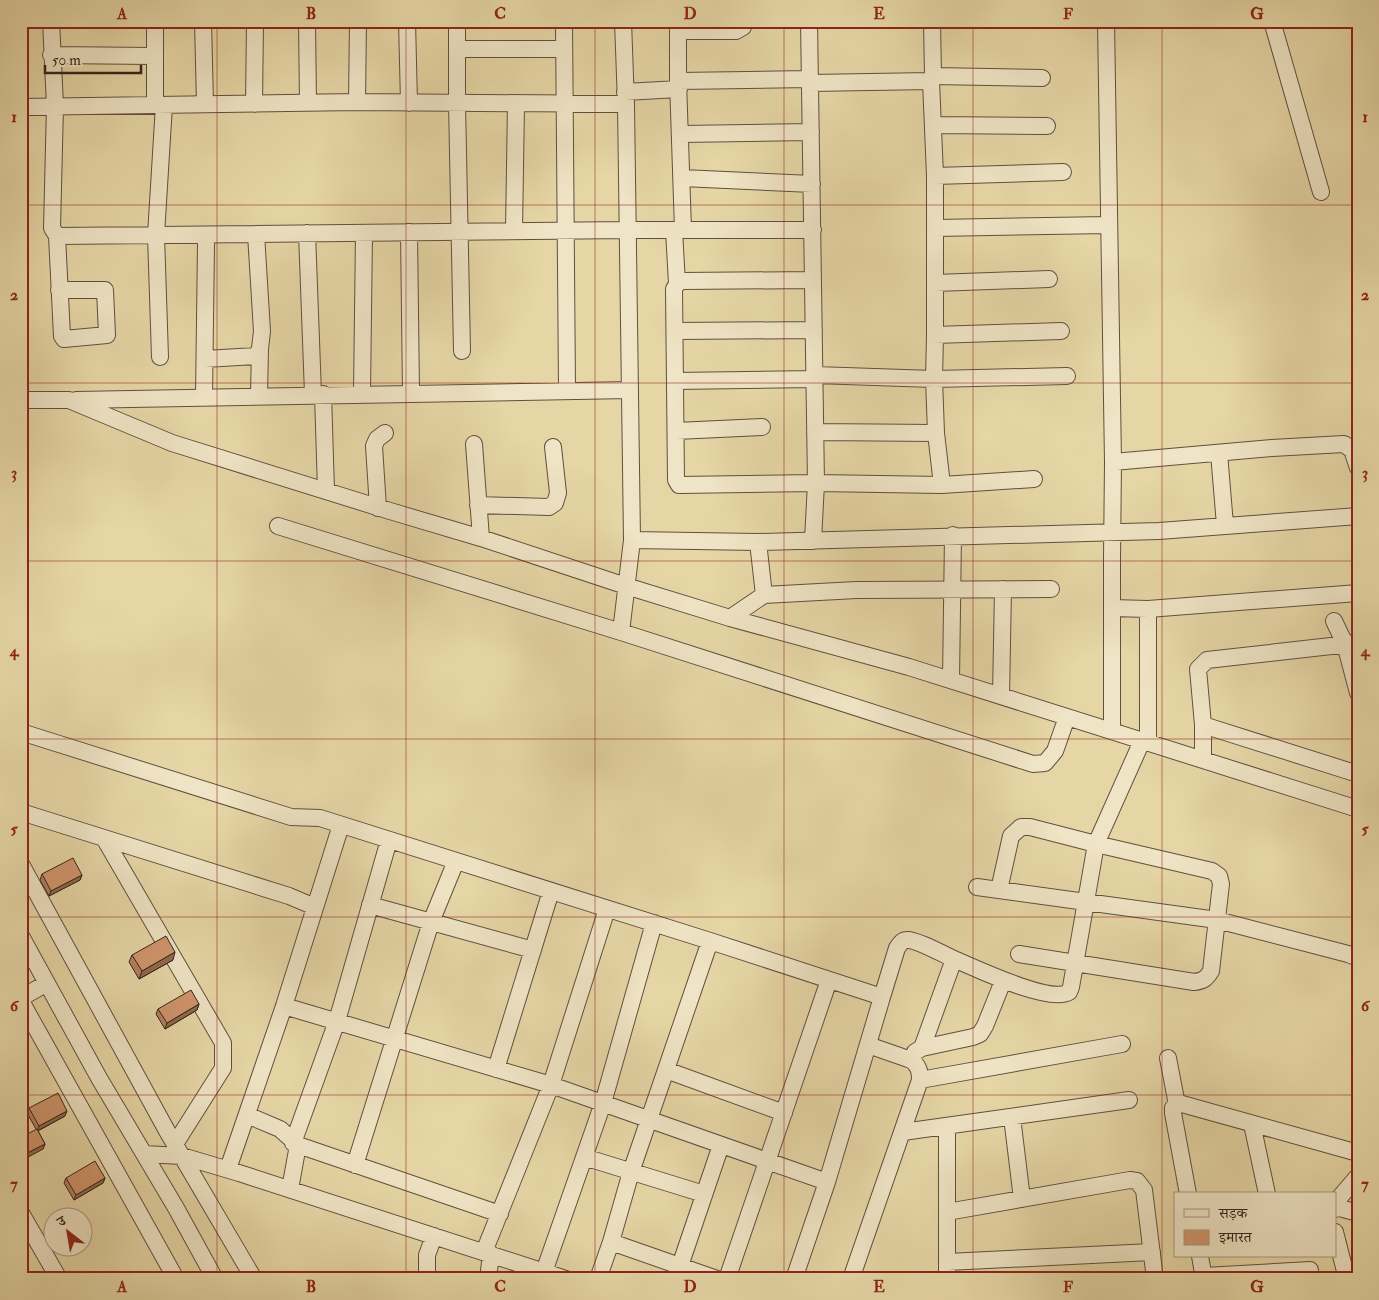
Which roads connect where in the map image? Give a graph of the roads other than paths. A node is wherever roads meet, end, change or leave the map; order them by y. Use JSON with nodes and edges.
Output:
{"nodes":[{"id":1,"x":51,"y":21,"type":"edge"},
{"id":2,"x":155,"y":21,"type":"edge"},
{"id":3,"x":203,"y":21,"type":"edge"},
{"id":4,"x":255,"y":21,"type":"edge"},
{"id":5,"x":307,"y":21,"type":"edge"},
{"id":6,"x":358,"y":21,"type":"edge"},
{"id":7,"x":407,"y":21,"type":"edge"},
{"id":8,"x":457,"y":21,"type":"edge"},
{"id":9,"x":564,"y":21,"type":"edge"},
{"id":10,"x":623,"y":21,"type":"edge"},
{"id":11,"x":744,"y":21,"type":"edge"},
{"id":12,"x":810,"y":21,"type":"edge"},
{"id":13,"x":932,"y":21,"type":"edge"},
{"id":14,"x":1106,"y":21,"type":"edge"},
{"id":15,"x":1272,"y":21,"type":"edge"},
{"id":16,"x":679,"y":26,"type":"edge"},
{"id":17,"x":457,"y":48,"type":"junction"},
{"id":18,"x":564,"y":49,"type":"junction"},
{"id":19,"x":51,"y":55,"type":"junction"},
{"id":20,"x":155,"y":56,"type":"junction"},
{"id":21,"x":932,"y":78,"type":"junction"},
{"id":22,"x":1042,"y":78,"type":"dead end"},
{"id":23,"x":810,"y":81,"type":"junction"},
{"id":24,"x":678,"y":85,"type":"junction"},
{"id":25,"x":626,"y":98,"type":"junction"},
{"id":26,"x":357,"y":102,"type":"junction"},
{"id":27,"x":308,"y":103,"type":"junction"},
{"id":28,"x":409,"y":103,"type":"junction"},
{"id":29,"x":457,"y":103,"type":"junction"},
{"id":30,"x":205,"y":104,"type":"junction"},
{"id":31,"x":254,"y":104,"type":"junction"},
{"id":32,"x":516,"y":104,"type":"junction"},
{"id":33,"x":564,"y":104,"type":"junction"},
{"id":34,"x":159,"y":105,"type":"junction"},
{"id":35,"x":55,"y":106,"type":"junction"},
{"id":36,"x":21,"y":107,"type":"edge"},
{"id":37,"x":934,"y":125,"type":"junction"},
{"id":38,"x":1048,"y":126,"type":"dead end"},
{"id":39,"x":812,"y":132,"type":"junction"},
{"id":40,"x":681,"y":134,"type":"junction"},
{"id":41,"x":1063,"y":172,"type":"dead end"},
{"id":42,"x":935,"y":176,"type":"junction"},
{"id":43,"x":682,"y":178,"type":"junction"},
{"id":44,"x":812,"y":184,"type":"junction"},
{"id":45,"x":1321,"y":192,"type":"dead end"},
{"id":46,"x":1109,"y":225,"type":"junction"},
{"id":47,"x":935,"y":228,"type":"junction"},
{"id":48,"x":566,"y":230,"type":"junction"},
{"id":49,"x":628,"y":230,"type":"junction"},
{"id":50,"x":679,"y":230,"type":"junction"},
{"id":51,"x":813,"y":230,"type":"junction"},
{"id":52,"x":514,"y":231,"type":"junction"},
{"id":53,"x":410,"y":232,"type":"junction"},
{"id":54,"x":460,"y":232,"type":"junction"},
{"id":55,"x":364,"y":233,"type":"junction"},
{"id":56,"x":205,"y":234,"type":"junction"},
{"id":57,"x":256,"y":234,"type":"junction"},
{"id":58,"x":308,"y":234,"type":"junction"},
{"id":59,"x":156,"y":235,"type":"junction"},
{"id":60,"x":57,"y":236,"type":"junction"},
{"id":61,"x":1049,"y":279,"type":"dead end"},
{"id":62,"x":813,"y":280,"type":"junction"},
{"id":63,"x":935,"y":283,"type":"junction"},
{"id":64,"x":676,"y":284,"type":"junction"},
{"id":65,"x":59,"y":290,"type":"dead end"},
{"id":66,"x":814,"y":330,"type":"junction"},
{"id":67,"x":676,"y":331,"type":"junction"},
{"id":68,"x":1061,"y":331,"type":"dead end"},
{"id":69,"x":935,"y":335,"type":"junction"},
{"id":70,"x":260,"y":349,"type":"junction"},
{"id":71,"x":462,"y":351,"type":"dead end"},
{"id":72,"x":160,"y":357,"type":"dead end"},
{"id":73,"x":205,"y":359,"type":"junction"},
{"id":74,"x":1067,"y":376,"type":"dead end"},
{"id":75,"x":815,"y":377,"type":"junction"},
{"id":76,"x":934,"y":379,"type":"junction"},
{"id":77,"x":675,"y":381,"type":"junction"},
{"id":78,"x":630,"y":390,"type":"junction"},
{"id":79,"x":567,"y":391,"type":"junction"},
{"id":80,"x":410,"y":393,"type":"junction"},
{"id":81,"x":318,"y":394,"type":"junction"},
{"id":82,"x":362,"y":394,"type":"junction"},
{"id":83,"x":259,"y":396,"type":"junction"},
{"id":84,"x":204,"y":397,"type":"junction"},
{"id":85,"x":21,"y":400,"type":"edge"},
{"id":86,"x":69,"y":400,"type":"junction"},
{"id":87,"x":762,"y":428,"type":"dead end"},
{"id":88,"x":676,"y":431,"type":"junction"},
{"id":89,"x":816,"y":432,"type":"junction"},
{"id":90,"x":385,"y":433,"type":"dead end"},
{"id":91,"x":936,"y":433,"type":"junction"},
{"id":92,"x":474,"y":444,"type":"dead end"},
{"id":93,"x":553,"y":447,"type":"dead end"},
{"id":94,"x":1218,"y":453,"type":"junction"},
{"id":95,"x":1113,"y":462,"type":"junction"},
{"id":96,"x":1358,"y":468,"type":"edge"},
{"id":97,"x":1034,"y":479,"type":"dead end"},
{"id":98,"x":816,"y":483,"type":"junction"},
{"id":99,"x":942,"y":485,"type":"junction"},
{"id":100,"x":326,"y":491,"type":"junction"},
{"id":101,"x":478,"y":505,"type":"junction"},
{"id":102,"x":378,"y":508,"type":"junction"},
{"id":103,"x":1358,"y":516,"type":"edge"},
{"id":104,"x":1226,"y":525,"type":"junction"},
{"id":105,"x":278,"y":526,"type":"dead end"},
{"id":106,"x":1112,"y":532,"type":"junction"},
{"id":107,"x":954,"y":536,"type":"junction"},
{"id":108,"x":481,"y":538,"type":"junction"},
{"id":109,"x":632,"y":540,"type":"junction"},
{"id":110,"x":813,"y":540,"type":"junction"},
{"id":111,"x":758,"y":542,"type":"junction"},
{"id":112,"x":626,"y":586,"type":"junction"},
{"id":113,"x":952,"y":589,"type":"junction"},
{"id":114,"x":1003,"y":589,"type":"junction"},
{"id":115,"x":1051,"y":589,"type":"dead end"},
{"id":116,"x":1358,"y":593,"type":"edge"},
{"id":117,"x":764,"y":595,"type":"junction"},
{"id":118,"x":1112,"y":608,"type":"junction"},
{"id":119,"x":1148,"y":609,"type":"junction"},
{"id":120,"x":730,"y":618,"type":"junction"},
{"id":121,"x":1334,"y":620,"type":"dead end"},
{"id":122,"x":621,"y":632,"type":"junction"},
{"id":123,"x":1351,"y":644,"type":"edge"},
{"id":124,"x":951,"y":680,"type":"junction"},
{"id":125,"x":1358,"y":693,"type":"edge"},
{"id":126,"x":1001,"y":696,"type":"junction"},
{"id":127,"x":1067,"y":717,"type":"junction"},
{"id":128,"x":1203,"y":725,"type":"junction"},
{"id":129,"x":1112,"y":731,"type":"junction"},
{"id":130,"x":21,"y":732,"type":"edge"},
{"id":131,"x":1145,"y":742,"type":"junction"},
{"id":132,"x":1202,"y":760,"type":"junction"},
{"id":133,"x":1358,"y":774,"type":"edge"},
{"id":134,"x":1358,"y":809,"type":"edge"},
{"id":135,"x":21,"y":812,"type":"edge"},
{"id":136,"x":341,"y":825,"type":"junction"},
{"id":137,"x":104,"y":838,"type":"junction"},
{"id":138,"x":389,"y":840,"type":"junction"},
{"id":139,"x":1096,"y":844,"type":"junction"},
{"id":140,"x":456,"y":861,"type":"junction"},
{"id":141,"x":21,"y":864,"type":"edge"},
{"id":142,"x":977,"y":887,"type":"dead end"},
{"id":143,"x":999,"y":890,"type":"junction"},
{"id":144,"x":551,"y":891,"type":"junction"},
{"id":145,"x":1086,"y":901,"type":"junction"},
{"id":146,"x":370,"y":905,"type":"junction"},
{"id":147,"x":315,"y":906,"type":"junction"},
{"id":148,"x":607,"y":909,"type":"junction"},
{"id":149,"x":1217,"y":920,"type":"junction"},
{"id":150,"x":431,"y":922,"type":"junction"},
{"id":151,"x":654,"y":923,"type":"junction"},
{"id":152,"x":21,"y":936,"type":"edge"},
{"id":153,"x":710,"y":941,"type":"junction"},
{"id":154,"x":533,"y":950,"type":"junction"},
{"id":155,"x":1019,"y":954,"type":"dead end"},
{"id":156,"x":1358,"y":958,"type":"edge"},
{"id":157,"x":954,"y":959,"type":"junction"},
{"id":158,"x":1074,"y":963,"type":"junction"},
{"id":159,"x":829,"y":980,"type":"junction"},
{"id":160,"x":1003,"y":981,"type":"junction"},
{"id":161,"x":47,"y":983,"type":"junction"},
{"id":162,"x":882,"y":997,"type":"junction"},
{"id":163,"x":21,"y":999,"type":"edge"},
{"id":164,"x":284,"y":1006,"type":"junction"},
{"id":165,"x":337,"y":1021,"type":"junction"},
{"id":166,"x":395,"y":1038,"type":"junction"},
{"id":167,"x":1122,"y":1044,"type":"dead end"},
{"id":168,"x":868,"y":1045,"type":"junction"},
{"id":169,"x":916,"y":1054,"type":"junction"},
{"id":170,"x":1168,"y":1058,"type":"dead end"},
{"id":171,"x":496,"y":1068,"type":"junction"},
{"id":172,"x":666,"y":1070,"type":"junction"},
{"id":173,"x":920,"y":1080,"type":"junction"},
{"id":174,"x":551,"y":1085,"type":"junction"},
{"id":175,"x":1130,"y":1100,"type":"dead end"},
{"id":176,"x":603,"y":1103,"type":"junction"},
{"id":177,"x":1177,"y":1104,"type":"junction"},
{"id":178,"x":784,"y":1113,"type":"junction"},
{"id":179,"x":247,"y":1115,"type":"junction"},
{"id":180,"x":1012,"y":1116,"type":"junction"},
{"id":181,"x":650,"y":1120,"type":"junction"},
{"id":182,"x":1252,"y":1124,"type":"junction"},
{"id":183,"x":947,"y":1126,"type":"junction"},
{"id":184,"x":903,"y":1132,"type":"junction"},
{"id":185,"x":296,"y":1144,"type":"junction"},
{"id":186,"x":721,"y":1144,"type":"junction"},
{"id":187,"x":178,"y":1150,"type":"junction"},
{"id":188,"x":1358,"y":1153,"type":"edge"},
{"id":189,"x":144,"y":1154,"type":"junction"},
{"id":190,"x":584,"y":1156,"type":"junction"},
{"id":191,"x":767,"y":1161,"type":"junction"},
{"id":192,"x":355,"y":1165,"type":"junction"},
{"id":193,"x":228,"y":1169,"type":"junction"},
{"id":194,"x":631,"y":1172,"type":"junction"},
{"id":195,"x":1358,"y":1176,"type":"edge"},
{"id":196,"x":827,"y":1182,"type":"junction"},
{"id":197,"x":290,"y":1189,"type":"junction"},
{"id":198,"x":1188,"y":1192,"type":"edge"},
{"id":199,"x":1267,"y":1192,"type":"edge"},
{"id":200,"x":704,"y":1194,"type":"junction"},
{"id":201,"x":1022,"y":1200,"type":"junction"},
{"id":202,"x":1336,"y":1206,"type":"edge"},
{"id":203,"x":1336,"y":1208,"type":"edge"},
{"id":204,"x":948,"y":1212,"type":"junction"},
{"id":205,"x":21,"y":1213,"type":"edge"},
{"id":206,"x":1358,"y":1213,"type":"edge"},
{"id":207,"x":500,"y":1214,"type":"junction"},
{"id":208,"x":434,"y":1236,"type":"junction"},
{"id":209,"x":1336,"y":1236,"type":"edge"},
{"id":210,"x":611,"y":1242,"type":"junction"},
{"id":211,"x":1152,"y":1252,"type":"junction"},
{"id":212,"x":488,"y":1253,"type":"junction"},
{"id":213,"x":1200,"y":1258,"type":"edge"},
{"id":214,"x":948,"y":1262,"type":"junction"},
{"id":215,"x":1281,"y":1264,"type":"edge"},
{"id":216,"x":680,"y":1266,"type":"junction"},
{"id":217,"x":1310,"y":1270,"type":"dead end"},
{"id":218,"x":544,"y":1272,"type":"junction"},
{"id":219,"x":1204,"y":1278,"type":"edge"},
{"id":220,"x":59,"y":1279,"type":"edge"},
{"id":221,"x":176,"y":1279,"type":"edge"},
{"id":222,"x":215,"y":1279,"type":"edge"},
{"id":223,"x":254,"y":1279,"type":"edge"},
{"id":224,"x":427,"y":1279,"type":"edge"},
{"id":225,"x":488,"y":1279,"type":"edge"},
{"id":226,"x":566,"y":1279,"type":"edge"},
{"id":227,"x":598,"y":1279,"type":"edge"},
{"id":228,"x":717,"y":1279,"type":"edge"},
{"id":229,"x":727,"y":1279,"type":"edge"},
{"id":230,"x":794,"y":1279,"type":"edge"},
{"id":231,"x":851,"y":1279,"type":"edge"},
{"id":232,"x":948,"y":1279,"type":"edge"},
{"id":233,"x":1155,"y":1279,"type":"edge"},
{"id":234,"x":1347,"y":1279,"type":"edge"}],
"edges":[{"from":1,"to":19,"type":"street"},
{"from":2,"to":20,"type":"street"},
{"from":3,"to":30,"type":"street"},
{"from":4,"to":31,"type":"street"},
{"from":5,"to":27,"type":"street"},
{"from":6,"to":26,"type":"street"},
{"from":7,"to":28,"type":"street"},
{"from":8,"to":17,"type":"street"},
{"from":9,"to":18,"type":"street"},
{"from":10,"to":25,"type":"street"},
{"from":11,"to":16,"type":"street"},
{"from":12,"to":23,"type":"street"},
{"from":13,"to":21,"type":"street"},
{"from":14,"to":46,"type":"street"},
{"from":15,"to":45,"type":"street"},
{"from":16,"to":24,"type":"street"},
{"from":17,"to":18,"type":"street"},
{"from":17,"to":29,"type":"street"},
{"from":18,"to":33,"type":"street"},
{"from":19,"to":20,"type":"street"},
{"from":19,"to":35,"type":"street"},
{"from":20,"to":34,"type":"street"},
{"from":21,"to":22,"type":"street"},
{"from":21,"to":23,"type":"street"},
{"from":21,"to":37,"type":"street"},
{"from":23,"to":24,"type":"street"},
{"from":23,"to":39,"type":"street"},
{"from":24,"to":25,"type":"street"},
{"from":24,"to":40,"type":"street"},
{"from":25,"to":33,"type":"street"},
{"from":25,"to":49,"type":"street"},
{"from":26,"to":27,"type":"street"},
{"from":26,"to":28,"type":"street"},
{"from":27,"to":31,"type":"street"},
{"from":28,"to":29,"type":"street"},
{"from":29,"to":32,"type":"street"},
{"from":29,"to":54,"type":"street"},
{"from":30,"to":31,"type":"street"},
{"from":30,"to":34,"type":"street"},
{"from":32,"to":33,"type":"street"},
{"from":32,"to":52,"type":"street"},
{"from":33,"to":48,"type":"street"},
{"from":34,"to":35,"type":"street"},
{"from":34,"to":59,"type":"street"},
{"from":35,"to":36,"type":"street"},
{"from":35,"to":60,"type":"street"},
{"from":37,"to":38,"type":"street"},
{"from":37,"to":42,"type":"street"},
{"from":39,"to":40,"type":"street"},
{"from":39,"to":44,"type":"street"},
{"from":40,"to":43,"type":"street"},
{"from":41,"to":42,"type":"street"},
{"from":42,"to":47,"type":"street"},
{"from":43,"to":44,"type":"street"},
{"from":43,"to":50,"type":"street"},
{"from":44,"to":51,"type":"street"},
{"from":46,"to":47,"type":"street"},
{"from":46,"to":95,"type":"street"},
{"from":47,"to":63,"type":"street"},
{"from":48,"to":49,"type":"street"},
{"from":48,"to":52,"type":"street"},
{"from":48,"to":79,"type":"street"},
{"from":49,"to":50,"type":"street"},
{"from":49,"to":78,"type":"street"},
{"from":50,"to":51,"type":"street"},
{"from":50,"to":64,"type":"street"},
{"from":51,"to":62,"type":"street"},
{"from":52,"to":54,"type":"street"},
{"from":53,"to":54,"type":"street"},
{"from":53,"to":55,"type":"street"},
{"from":53,"to":80,"type":"street"},
{"from":54,"to":71,"type":"street"},
{"from":55,"to":58,"type":"street"},
{"from":55,"to":82,"type":"street"},
{"from":56,"to":57,"type":"street"},
{"from":56,"to":59,"type":"street"},
{"from":56,"to":73,"type":"street"},
{"from":57,"to":58,"type":"street"},
{"from":57,"to":70,"type":"street"},
{"from":58,"to":81,"type":"street"},
{"from":59,"to":60,"type":"street"},
{"from":59,"to":72,"type":"street"},
{"from":60,"to":65,"type":"street"},
{"from":61,"to":63,"type":"street"},
{"from":62,"to":64,"type":"street"},
{"from":62,"to":66,"type":"street"},
{"from":63,"to":69,"type":"street"},
{"from":64,"to":67,"type":"street"},
{"from":66,"to":67,"type":"street"},
{"from":66,"to":75,"type":"street"},
{"from":67,"to":77,"type":"street"},
{"from":68,"to":69,"type":"street"},
{"from":69,"to":76,"type":"street"},
{"from":70,"to":73,"type":"street"},
{"from":70,"to":83,"type":"street"},
{"from":73,"to":84,"type":"street"},
{"from":74,"to":76,"type":"street"},
{"from":75,"to":76,"type":"street"},
{"from":75,"to":77,"type":"street"},
{"from":75,"to":89,"type":"street"},
{"from":76,"to":91,"type":"street"},
{"from":77,"to":88,"type":"street"},
{"from":78,"to":79,"type":"street"},
{"from":78,"to":109,"type":"street"},
{"from":79,"to":80,"type":"street"},
{"from":80,"to":82,"type":"street"},
{"from":81,"to":82,"type":"street"},
{"from":81,"to":83,"type":"street"},
{"from":81,"to":100,"type":"street"},
{"from":83,"to":84,"type":"street"},
{"from":84,"to":86,"type":"street"},
{"from":85,"to":86,"type":"street"},
{"from":86,"to":100,"type":"street"},
{"from":87,"to":88,"type":"street"},
{"from":88,"to":98,"type":"street"},
{"from":89,"to":91,"type":"street"},
{"from":89,"to":98,"type":"street"},
{"from":90,"to":102,"type":"street"},
{"from":91,"to":99,"type":"street"},
{"from":92,"to":101,"type":"street"},
{"from":93,"to":101,"type":"street"},
{"from":94,"to":95,"type":"street"},
{"from":94,"to":96,"type":"street"},
{"from":94,"to":104,"type":"street"},
{"from":95,"to":106,"type":"street"},
{"from":97,"to":99,"type":"street"},
{"from":98,"to":99,"type":"street"},
{"from":98,"to":110,"type":"street"},
{"from":100,"to":102,"type":"street"},
{"from":101,"to":108,"type":"street"},
{"from":102,"to":108,"type":"street"},
{"from":103,"to":104,"type":"street"},
{"from":104,"to":106,"type":"street"},
{"from":105,"to":122,"type":"street"},
{"from":106,"to":107,"type":"street"},
{"from":106,"to":118,"type":"street"},
{"from":107,"to":110,"type":"street"},
{"from":107,"to":113,"type":"street"},
{"from":108,"to":112,"type":"street"},
{"from":109,"to":111,"type":"street"},
{"from":109,"to":112,"type":"street"},
{"from":110,"to":111,"type":"street"},
{"from":111,"to":117,"type":"street"},
{"from":112,"to":120,"type":"street"},
{"from":112,"to":122,"type":"street"},
{"from":113,"to":114,"type":"street"},
{"from":113,"to":117,"type":"street"},
{"from":113,"to":124,"type":"street"},
{"from":114,"to":115,"type":"street"},
{"from":114,"to":126,"type":"street"},
{"from":116,"to":119,"type":"street"},
{"from":117,"to":120,"type":"street"},
{"from":118,"to":119,"type":"street"},
{"from":118,"to":129,"type":"street"},
{"from":119,"to":131,"type":"street"},
{"from":120,"to":124,"type":"street"},
{"from":121,"to":123,"type":"street"},
{"from":122,"to":127,"type":"street"},
{"from":123,"to":125,"type":"street"},
{"from":123,"to":128,"type":"street"},
{"from":124,"to":126,"type":"street"},
{"from":126,"to":127,"type":"street"},
{"from":127,"to":129,"type":"street"},
{"from":128,"to":132,"type":"street"},
{"from":128,"to":133,"type":"street"},
{"from":129,"to":131,"type":"street"},
{"from":130,"to":136,"type":"street"},
{"from":131,"to":132,"type":"street"},
{"from":131,"to":139,"type":"street"},
{"from":132,"to":134,"type":"street"},
{"from":135,"to":137,"type":"street"},
{"from":136,"to":138,"type":"street"},
{"from":136,"to":147,"type":"street"},
{"from":137,"to":147,"type":"street"},
{"from":137,"to":187,"type":"street"},
{"from":138,"to":140,"type":"street"},
{"from":138,"to":146,"type":"street"},
{"from":139,"to":143,"type":"street"},
{"from":139,"to":145,"type":"street"},
{"from":139,"to":149,"type":"street"},
{"from":140,"to":144,"type":"street"},
{"from":140,"to":150,"type":"street"},
{"from":141,"to":187,"type":"street"},
{"from":142,"to":143,"type":"street"},
{"from":143,"to":145,"type":"street"},
{"from":144,"to":148,"type":"street"},
{"from":144,"to":154,"type":"street"},
{"from":145,"to":149,"type":"street"},
{"from":145,"to":158,"type":"street"},
{"from":146,"to":150,"type":"street"},
{"from":146,"to":165,"type":"street"},
{"from":147,"to":164,"type":"street"},
{"from":148,"to":151,"type":"street"},
{"from":148,"to":174,"type":"street"},
{"from":149,"to":156,"type":"street"},
{"from":149,"to":158,"type":"street"},
{"from":150,"to":154,"type":"street"},
{"from":150,"to":166,"type":"street"},
{"from":151,"to":153,"type":"street"},
{"from":151,"to":176,"type":"street"},
{"from":152,"to":161,"type":"street"},
{"from":153,"to":159,"type":"street"},
{"from":153,"to":172,"type":"street"},
{"from":154,"to":171,"type":"street"},
{"from":155,"to":158,"type":"street"},
{"from":157,"to":160,"type":"street"},
{"from":157,"to":162,"type":"street"},
{"from":157,"to":169,"type":"street"},
{"from":158,"to":160,"type":"street"},
{"from":159,"to":162,"type":"street"},
{"from":159,"to":178,"type":"street"},
{"from":160,"to":169,"type":"street"},
{"from":161,"to":163,"type":"street"},
{"from":161,"to":189,"type":"street"},
{"from":162,"to":168,"type":"street"},
{"from":163,"to":221,"type":"street"},
{"from":164,"to":165,"type":"street"},
{"from":164,"to":179,"type":"street"},
{"from":165,"to":166,"type":"street"},
{"from":165,"to":185,"type":"street"},
{"from":166,"to":171,"type":"street"},
{"from":166,"to":192,"type":"street"},
{"from":167,"to":173,"type":"street"},
{"from":168,"to":169,"type":"street"},
{"from":168,"to":196,"type":"street"},
{"from":169,"to":173,"type":"street"},
{"from":170,"to":177,"type":"street"},
{"from":171,"to":174,"type":"street"},
{"from":172,"to":178,"type":"street"},
{"from":172,"to":181,"type":"street"},
{"from":173,"to":184,"type":"street"},
{"from":174,"to":176,"type":"street"},
{"from":174,"to":207,"type":"street"},
{"from":175,"to":180,"type":"street"},
{"from":176,"to":181,"type":"street"},
{"from":176,"to":190,"type":"street"},
{"from":177,"to":182,"type":"street"},
{"from":177,"to":198,"type":"street"},
{"from":178,"to":191,"type":"street"},
{"from":179,"to":185,"type":"street"},
{"from":179,"to":193,"type":"street"},
{"from":180,"to":183,"type":"street"},
{"from":180,"to":201,"type":"street"},
{"from":181,"to":186,"type":"street"},
{"from":181,"to":194,"type":"street"},
{"from":182,"to":188,"type":"street"},
{"from":182,"to":199,"type":"street"},
{"from":183,"to":184,"type":"street"},
{"from":183,"to":204,"type":"street"},
{"from":184,"to":231,"type":"street"},
{"from":185,"to":192,"type":"street"},
{"from":185,"to":197,"type":"street"},
{"from":186,"to":191,"type":"street"},
{"from":186,"to":200,"type":"street"},
{"from":187,"to":189,"type":"street"},
{"from":187,"to":193,"type":"street"},
{"from":187,"to":223,"type":"street"},
{"from":189,"to":222,"type":"street"},
{"from":190,"to":194,"type":"street"},
{"from":190,"to":218,"type":"street"},
{"from":191,"to":196,"type":"street"},
{"from":191,"to":229,"type":"street"},
{"from":192,"to":207,"type":"street"},
{"from":193,"to":197,"type":"street"},
{"from":194,"to":200,"type":"street"},
{"from":194,"to":210,"type":"street"},
{"from":195,"to":202,"type":"street"},
{"from":196,"to":230,"type":"street"},
{"from":197,"to":208,"type":"street"},
{"from":200,"to":216,"type":"street"},
{"from":201,"to":204,"type":"street"},
{"from":201,"to":211,"type":"street"},
{"from":203,"to":206,"type":"street"},
{"from":204,"to":214,"type":"street"},
{"from":205,"to":220,"type":"street"},
{"from":207,"to":212,"type":"street"},
{"from":208,"to":212,"type":"street"},
{"from":208,"to":224,"type":"street"},
{"from":209,"to":234,"type":"street"},
{"from":210,"to":216,"type":"street"},
{"from":210,"to":227,"type":"street"},
{"from":211,"to":214,"type":"street"},
{"from":211,"to":233,"type":"street"},
{"from":212,"to":218,"type":"street"},
{"from":212,"to":225,"type":"street"},
{"from":213,"to":219,"type":"street"},
{"from":214,"to":232,"type":"street"},
{"from":215,"to":217,"type":"street"},
{"from":215,"to":219,"type":"street"},
{"from":216,"to":228,"type":"street"},
{"from":218,"to":226,"type":"street"}]}
